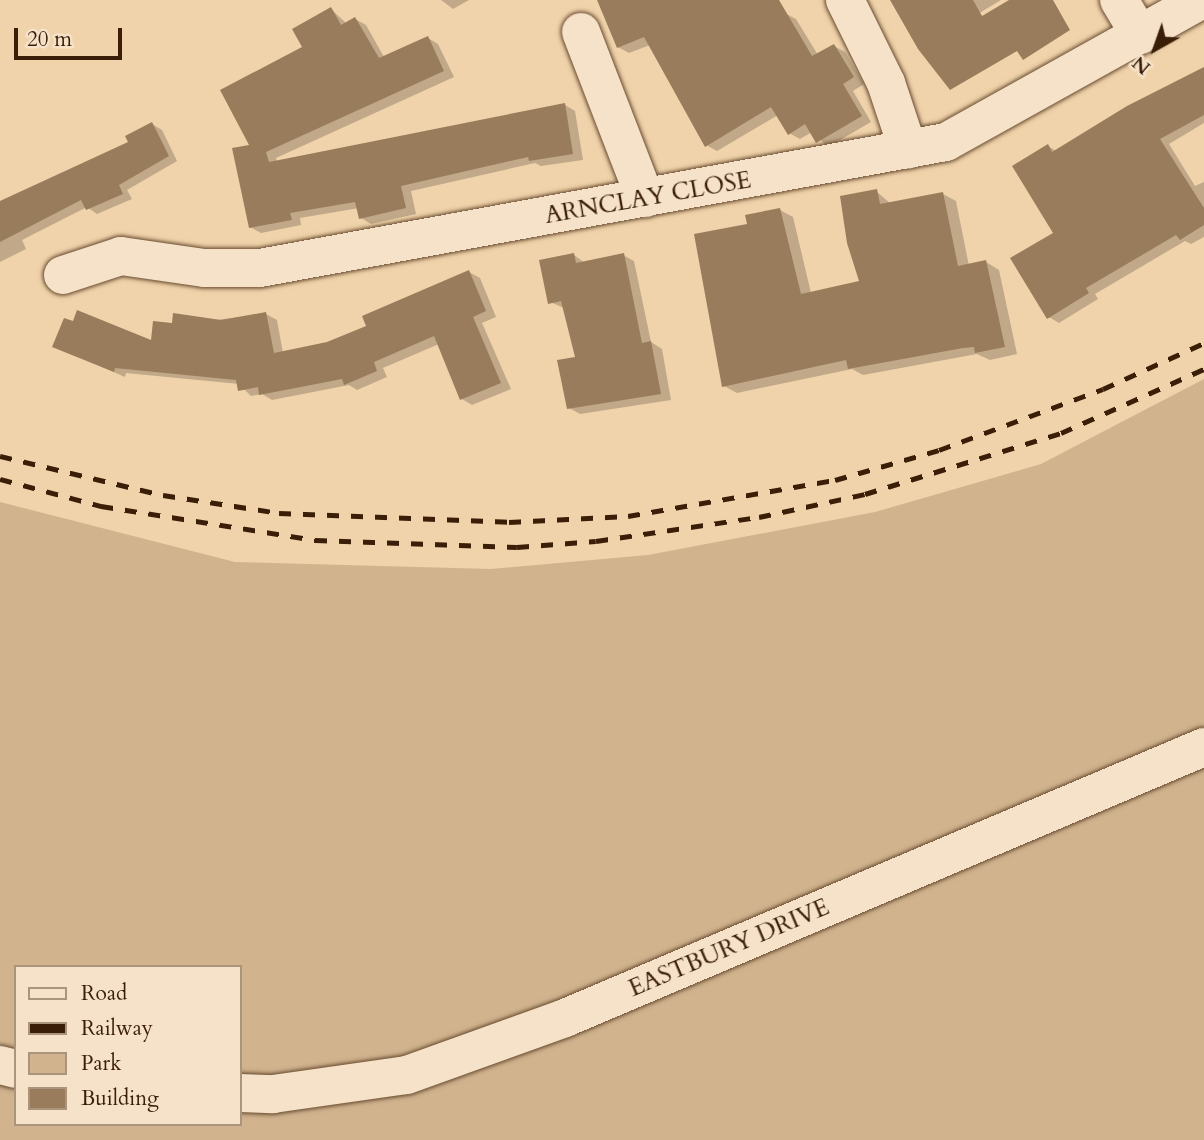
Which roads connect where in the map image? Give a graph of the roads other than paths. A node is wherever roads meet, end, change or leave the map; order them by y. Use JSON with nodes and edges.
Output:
{"nodes":[{"id":1,"x":845,"y":0,"type":"edge"},
{"id":2,"x":1119,"y":0,"type":"edge"},
{"id":3,"x":1200,"y":0,"type":"edge"},
{"id":4,"x":581,"y":32,"type":"dead end"},
{"id":5,"x":1140,"y":35,"type":"junction"},
{"id":6,"x":908,"y":149,"type":"junction"},
{"id":7,"x":645,"y":198,"type":"junction"},
{"id":8,"x":62,"y":275,"type":"dead end"},
{"id":9,"x":1204,"y":747,"type":"edge"},
{"id":10,"x":242,"y":1093,"type":"edge"}],
"edges":[{"from":1,"to":6,"type":"street"},
{"from":2,"to":5,"type":"street"},
{"from":3,"to":5,"type":"street","name":"ARNCLAY CLOSE"},
{"from":4,"to":7,"type":"street"},
{"from":5,"to":6,"type":"street","name":"ARNCLAY CLOSE"},
{"from":6,"to":7,"type":"street","name":"ARNCLAY CLOSE"},
{"from":7,"to":8,"type":"street","name":"ARNCLAY CLOSE"},
{"from":9,"to":10,"type":"street","name":"EASTBURY DRIVE"}]}
